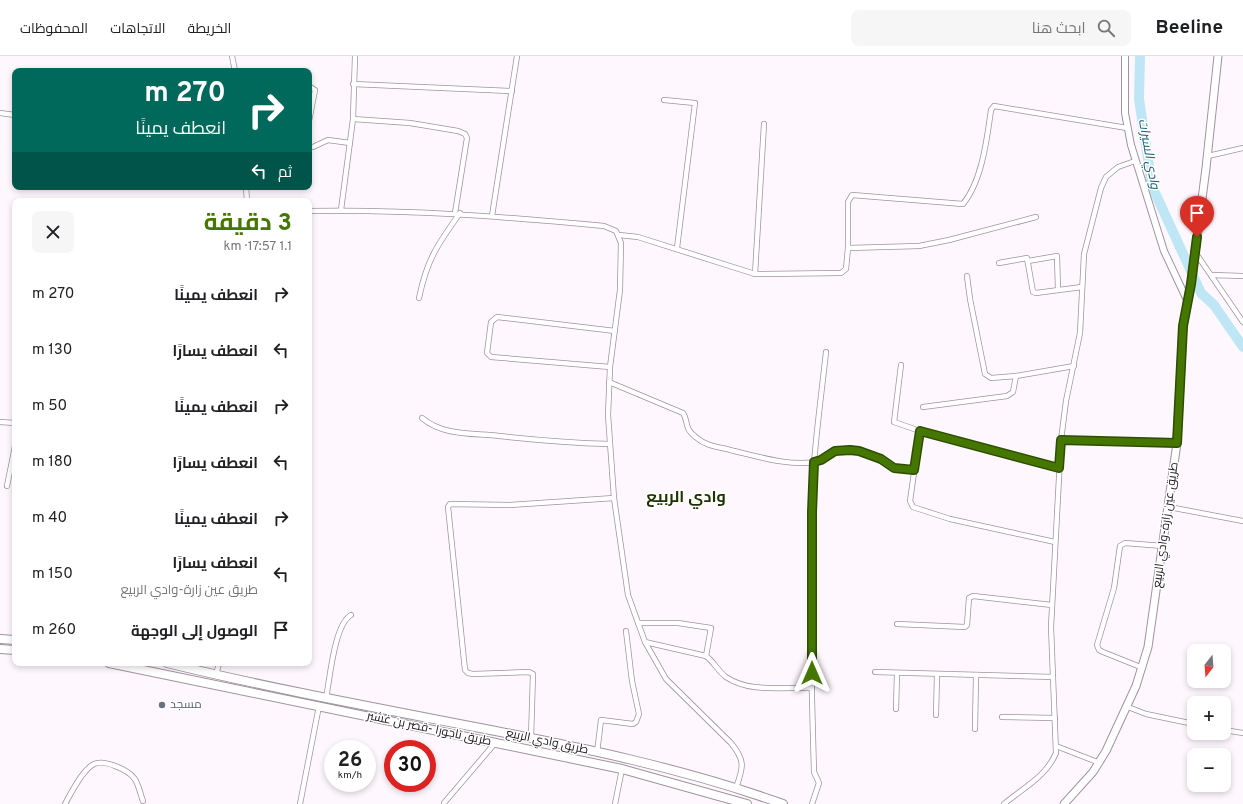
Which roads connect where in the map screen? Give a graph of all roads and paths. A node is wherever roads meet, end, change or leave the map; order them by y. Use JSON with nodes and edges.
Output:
{"nodes":[{"id":1,"x":232,"y":56,"type":"edge"},
{"id":2,"x":355,"y":56,"type":"edge"},
{"id":3,"x":517,"y":56,"type":"edge"},
{"id":4,"x":1125,"y":56,"type":"edge"},
{"id":5,"x":1218,"y":56,"type":"edge"},
{"id":6,"x":234,"y":68,"type":"edge"},
{"id":7,"x":353,"y":84,"type":"junction"},
{"id":8,"x":312,"y":88,"type":"edge"},
{"id":9,"x":512,"y":91,"type":"junction"},
{"id":10,"x":664,"y":100,"type":"dead end"},
{"id":11,"x":312,"y":106,"type":"edge"},
{"id":12,"x":0,"y":113,"type":"edge"},
{"id":13,"x":12,"y":115,"type":"edge"},
{"id":14,"x":353,"y":119,"type":"junction"},
{"id":15,"x":764,"y":124,"type":"dead end"},
{"id":16,"x":1127,"y":128,"type":"junction"},
{"id":17,"x":350,"y":142,"type":"junction"},
{"id":18,"x":312,"y":146,"type":"edge"},
{"id":19,"x":1243,"y":148,"type":"edge"},
{"id":20,"x":1208,"y":156,"type":"junction"},
{"id":21,"x":1135,"y":161,"type":"junction"},
{"id":22,"x":341,"y":210,"type":"junction"},
{"id":23,"x":312,"y":211,"type":"edge"},
{"id":24,"x":458,"y":213,"type":"junction"},
{"id":25,"x":492,"y":216,"type":"junction"},
{"id":26,"x":1036,"y":217,"type":"dead end"},
{"id":27,"x":619,"y":235,"type":"junction"},
{"id":28,"x":677,"y":248,"type":"junction"},
{"id":29,"x":848,"y":248,"type":"junction"},
{"id":30,"x":1195,"y":252,"type":"junction"},
{"id":31,"x":1028,"y":261,"type":"junction"},
{"id":32,"x":999,"y":263,"type":"dead end"},
{"id":33,"x":754,"y":274,"type":"junction"},
{"id":34,"x":1211,"y":275,"type":"junction"},
{"id":35,"x":967,"y":276,"type":"dead end"},
{"id":36,"x":1243,"y":276,"type":"edge"},
{"id":37,"x":1082,"y":286,"type":"junction"},
{"id":38,"x":1058,"y":289,"type":"junction"},
{"id":39,"x":419,"y":298,"type":"dead end"},
{"id":40,"x":1187,"y":300,"type":"junction"},
{"id":41,"x":1243,"y":322,"type":"edge"},
{"id":42,"x":615,"y":331,"type":"junction"},
{"id":43,"x":826,"y":352,"type":"dead end"},
{"id":44,"x":901,"y":365,"type":"dead end"},
{"id":45,"x":1074,"y":366,"type":"junction"},
{"id":46,"x":610,"y":367,"type":"junction"},
{"id":47,"x":1016,"y":376,"type":"junction"},
{"id":48,"x":610,"y":382,"type":"junction"},
{"id":49,"x":922,"y":407,"type":"dead end"},
{"id":50,"x":422,"y":418,"type":"dead end"},
{"id":51,"x":0,"y":422,"type":"edge"},
{"id":52,"x":12,"y":423,"type":"edge"},
{"id":53,"x":920,"y":431,"type":"junction"},
{"id":54,"x":1061,"y":440,"type":"junction"},
{"id":55,"x":1177,"y":443,"type":"junction"},
{"id":56,"x":610,"y":444,"type":"junction"},
{"id":57,"x":12,"y":461,"type":"edge"},
{"id":58,"x":814,"y":462,"type":"junction"},
{"id":59,"x":1059,"y":468,"type":"junction"},
{"id":60,"x":914,"y":470,"type":"junction"},
{"id":61,"x":7,"y":486,"type":"dead end"},
{"id":62,"x":614,"y":498,"type":"junction"},
{"id":63,"x":1169,"y":507,"type":"junction"},
{"id":64,"x":1243,"y":521,"type":"edge"},
{"id":65,"x":1056,"y":542,"type":"junction"},
{"id":66,"x":1163,"y":546,"type":"junction"},
{"id":67,"x":1052,"y":605,"type":"junction"},
{"id":68,"x":351,"y":615,"type":"dead end"},
{"id":69,"x":638,"y":623,"type":"junction"},
{"id":70,"x":897,"y":624,"type":"dead end"},
{"id":71,"x":626,"y":631,"type":"dead end"},
{"id":72,"x":0,"y":639,"type":"edge"},
{"id":73,"x":12,"y":640,"type":"edge"},
{"id":74,"x":645,"y":642,"type":"junction"},
{"id":75,"x":0,"y":650,"type":"edge"},
{"id":76,"x":12,"y":650,"type":"edge"},
{"id":77,"x":706,"y":656,"type":"junction"},
{"id":78,"x":124,"y":666,"type":"edge"},
{"id":79,"x":180,"y":666,"type":"edge"},
{"id":80,"x":218,"y":666,"type":"edge"},
{"id":81,"x":1143,"y":668,"type":"junction"},
{"id":82,"x":874,"y":672,"type":"dead end"},
{"id":83,"x":897,"y":674,"type":"junction"},
{"id":84,"x":937,"y":674,"type":"junction"},
{"id":85,"x":216,"y":675,"type":"junction"},
{"id":86,"x":976,"y":675,"type":"junction"},
{"id":87,"x":1052,"y":676,"type":"junction"},
{"id":88,"x":812,"y":688,"type":"junction"},
{"id":89,"x":326,"y":698,"type":"junction"},
{"id":90,"x":319,"y":706,"type":"junction"},
{"id":91,"x":1128,"y":707,"type":"junction"},
{"id":92,"x":896,"y":709,"type":"dead end"},
{"id":93,"x":936,"y":715,"type":"dead end"},
{"id":94,"x":1002,"y":716,"type":"dead end"},
{"id":95,"x":1055,"y":718,"type":"junction"},
{"id":96,"x":1187,"y":723,"type":"edge"},
{"id":97,"x":975,"y":728,"type":"dead end"},
{"id":98,"x":1231,"y":731,"type":"edge"},
{"id":99,"x":1243,"y":733,"type":"edge"},
{"id":100,"x":531,"y":738,"type":"junction"},
{"id":101,"x":496,"y":742,"type":"junction"},
{"id":102,"x":1056,"y":746,"type":"junction"},
{"id":103,"x":597,"y":752,"type":"junction"},
{"id":104,"x":1100,"y":762,"type":"junction"},
{"id":105,"x":622,"y":769,"type":"junction"},
{"id":106,"x":736,"y":788,"type":"junction"},
{"id":107,"x":143,"y":801,"type":"dead end"},
{"id":108,"x":444,"y":803,"type":"dead end"},
{"id":109,"x":65,"y":804,"type":"edge"},
{"id":110,"x":300,"y":804,"type":"edge"},
{"id":111,"x":615,"y":804,"type":"edge"},
{"id":112,"x":745,"y":804,"type":"edge"},
{"id":113,"x":783,"y":804,"type":"edge"},
{"id":114,"x":812,"y":804,"type":"edge"},
{"id":115,"x":1004,"y":804,"type":"edge"},
{"id":116,"x":1064,"y":804,"type":"edge"}],
"edges":[{"from":1,"to":6,"type":"street"},
{"from":2,"to":7,"type":"street"},
{"from":3,"to":9,"type":"street"},
{"from":4,"to":16,"type":"main road"},
{"from":5,"to":20,"type":"main road","name":"طريق عين زارة-وادي الربيع"},
{"from":7,"to":9,"type":"street"},
{"from":7,"to":14,"type":"street"},
{"from":8,"to":11,"type":"street"},
{"from":9,"to":25,"type":"street"},
{"from":10,"to":28,"type":"street"},
{"from":12,"to":13,"type":"street"},
{"from":14,"to":17,"type":"street"},
{"from":14,"to":24,"type":"street"},
{"from":15,"to":33,"type":"street"},
{"from":16,"to":21,"type":"main road"},
{"from":16,"to":29,"type":"street"},
{"from":17,"to":18,"type":"street"},
{"from":17,"to":22,"type":"street"},
{"from":19,"to":20,"type":"street"},
{"from":20,"to":30,"type":"main road","name":"طريق عين زارة-وادي الربيع"},
{"from":21,"to":37,"type":"street"},
{"from":21,"to":40,"type":"main road"},
{"from":22,"to":23,"type":"street"},
{"from":22,"to":24,"type":"street"},
{"from":24,"to":25,"type":"street"},
{"from":24,"to":39,"type":"street"},
{"from":25,"to":27,"type":"street"},
{"from":26,"to":29,"type":"street"},
{"from":27,"to":28,"type":"street"},
{"from":27,"to":42,"type":"street"},
{"from":28,"to":33,"type":"street"},
{"from":29,"to":33,"type":"street"},
{"from":30,"to":34,"type":"street"},
{"from":30,"to":40,"type":"main road","name":"طريق عين زارة-وادي الربيع"},
{"from":31,"to":32,"type":"street"},
{"from":31,"to":38,"type":"street"},
{"from":31,"to":38,"type":"street"},
{"from":34,"to":36,"type":"street"},
{"from":34,"to":41,"type":"street"},
{"from":35,"to":47,"type":"street"},
{"from":37,"to":38,"type":"street"},
{"from":37,"to":45,"type":"street"},
{"from":40,"to":55,"type":"main road","name":"طريق عين زارة-وادي الربيع"},
{"from":42,"to":46,"type":"street"},
{"from":42,"to":46,"type":"street"},
{"from":43,"to":58,"type":"street"},
{"from":44,"to":53,"type":"street"},
{"from":45,"to":47,"type":"street"},
{"from":45,"to":54,"type":"street"},
{"from":46,"to":48,"type":"street"},
{"from":47,"to":49,"type":"street"},
{"from":48,"to":56,"type":"street"},
{"from":48,"to":58,"type":"street"},
{"from":50,"to":56,"type":"street"},
{"from":51,"to":52,"type":"street"},
{"from":53,"to":59,"type":"street"},
{"from":53,"to":60,"type":"street"},
{"from":54,"to":55,"type":"street"},
{"from":54,"to":59,"type":"street"},
{"from":55,"to":63,"type":"main road","name":"طريق عين زارة-وادي الربيع"},
{"from":56,"to":62,"type":"street"},
{"from":57,"to":61,"type":"street"},
{"from":58,"to":60,"type":"street"},
{"from":58,"to":88,"type":"street"},
{"from":59,"to":65,"type":"street"},
{"from":60,"to":65,"type":"street"},
{"from":62,"to":69,"type":"street"},
{"from":62,"to":100,"type":"street"},
{"from":63,"to":64,"type":"street"},
{"from":63,"to":66,"type":"main road","name":"طريق عين زارة-وادي الربيع"},
{"from":65,"to":67,"type":"street"},
{"from":66,"to":81,"type":"main road","name":"طريق عين زارة-وادي الربيع"},
{"from":66,"to":81,"type":"street"},
{"from":67,"to":70,"type":"street"},
{"from":67,"to":87,"type":"street"},
{"from":68,"to":89,"type":"street"},
{"from":69,"to":74,"type":"street"},
{"from":69,"to":77,"type":"street"},
{"from":71,"to":103,"type":"street"},
{"from":72,"to":73,"type":"highway"},
{"from":74,"to":77,"type":"street"},
{"from":74,"to":106,"type":"street"},
{"from":75,"to":76,"type":"highway"},
{"from":77,"to":88,"type":"street"},
{"from":78,"to":90,"type":"highway","name":"طريق تاجورا -قصر بن غشير"},
{"from":79,"to":85,"type":"highway","name":"طريق وادي الربيع"},
{"from":80,"to":85,"type":"street"},
{"from":81,"to":91,"type":"main road","name":"طريق عين زارة-وادي الربيع"},
{"from":82,"to":83,"type":"street"},
{"from":83,"to":84,"type":"street"},
{"from":83,"to":92,"type":"street"},
{"from":84,"to":86,"type":"street"},
{"from":84,"to":93,"type":"street"},
{"from":85,"to":89,"type":"highway","name":"طريق وادي الربيع"},
{"from":86,"to":87,"type":"street"},
{"from":86,"to":97,"type":"street"},
{"from":87,"to":95,"type":"street"},
{"from":88,"to":114,"type":"street"},
{"from":89,"to":100,"type":"highway","name":"طريق وادي الربيع"},
{"from":90,"to":101,"type":"highway","name":"طريق تاجورا -قصر بن غشير"},
{"from":90,"to":110,"type":"street"},
{"from":91,"to":96,"type":"street"},
{"from":91,"to":104,"type":"main road","name":"طريق عين زارة-وادي الربيع"},
{"from":94,"to":95,"type":"street"},
{"from":95,"to":102,"type":"street"},
{"from":98,"to":99,"type":"street"},
{"from":100,"to":103,"type":"highway","name":"طريق وادي الربيع"},
{"from":101,"to":105,"type":"highway","name":"طريق تاجورا -قصر بن غشير"},
{"from":101,"to":108,"type":"street"},
{"from":102,"to":104,"type":"street"},
{"from":102,"to":115,"type":"street"},
{"from":103,"to":106,"type":"highway","name":"طريق وادي الربيع"},
{"from":104,"to":116,"type":"main road","name":"طريق عين زارة-وادي الربيع"},
{"from":105,"to":111,"type":"street"},
{"from":105,"to":112,"type":"highway","name":"طريق تاجورا -قصر بن غشير"},
{"from":106,"to":113,"type":"highway","name":"طريق وادي الربيع"},
{"from":107,"to":109,"type":"street"}]}
